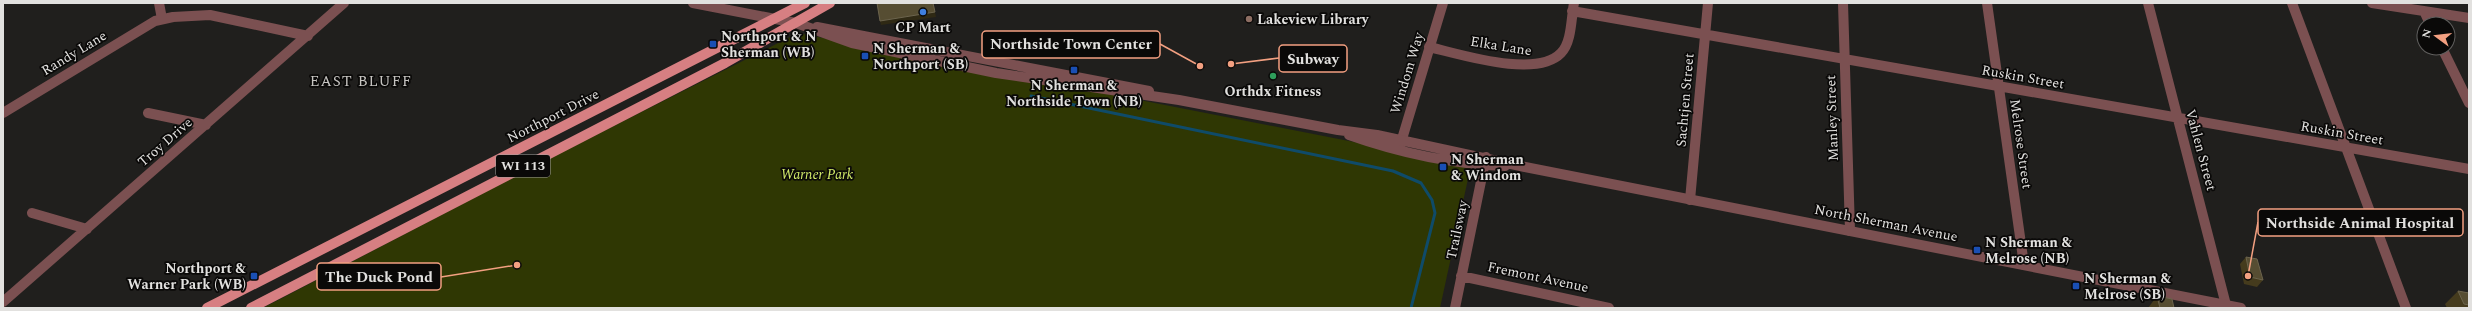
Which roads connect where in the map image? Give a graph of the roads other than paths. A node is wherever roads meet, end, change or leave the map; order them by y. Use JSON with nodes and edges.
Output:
{"nodes":[{"id":1,"x":159,"y":3,"type":"edge"},
{"id":2,"x":344,"y":3,"type":"edge"},
{"id":3,"x":693,"y":3,"type":"edge"},
{"id":4,"x":805,"y":3,"type":"edge"},
{"id":5,"x":830,"y":3,"type":"edge"},
{"id":6,"x":1443,"y":3,"type":"edge"},
{"id":7,"x":1708,"y":3,"type":"edge"},
{"id":8,"x":1843,"y":3,"type":"edge"},
{"id":9,"x":1987,"y":3,"type":"edge"},
{"id":10,"x":2148,"y":3,"type":"edge"},
{"id":11,"x":2292,"y":3,"type":"edge"},
{"id":12,"x":2372,"y":3,"type":"edge"},
{"id":13,"x":720,"y":5,"type":"edge"},
{"id":14,"x":1573,"y":7,"type":"edge"},
{"id":15,"x":2424,"y":11,"type":"junction"},
{"id":16,"x":2426,"y":16,"type":"edge"},
{"id":17,"x":2469,"y":18,"type":"edge"},
{"id":18,"x":162,"y":19,"type":"junction"},
{"id":19,"x":774,"y":19,"type":"junction"},
{"id":20,"x":796,"y":23,"type":"junction"},
{"id":21,"x":1705,"y":35,"type":"junction"},
{"id":22,"x":308,"y":36,"type":"junction"},
{"id":23,"x":1429,"y":47,"type":"junction"},
{"id":24,"x":2446,"y":56,"type":"edge"},
{"id":25,"x":1845,"y":60,"type":"junction"},
{"id":26,"x":1999,"y":87,"type":"junction"},
{"id":27,"x":2469,"y":103,"type":"edge"},
{"id":28,"x":3,"y":113,"type":"edge"},
{"id":29,"x":148,"y":113,"type":"dead end"},
{"id":30,"x":2178,"y":118,"type":"junction"},
{"id":31,"x":206,"y":125,"type":"junction"},
{"id":32,"x":1338,"y":130,"type":"junction"},
{"id":33,"x":1402,"y":139,"type":"junction"},
{"id":34,"x":2346,"y":148,"type":"junction"},
{"id":35,"x":1399,"y":151,"type":"junction"},
{"id":36,"x":1485,"y":162,"type":"junction"},
{"id":37,"x":2469,"y":169,"type":"edge"},
{"id":38,"x":1690,"y":200,"type":"junction"},
{"id":39,"x":32,"y":213,"type":"dead end"},
{"id":40,"x":86,"y":229,"type":"junction"},
{"id":41,"x":1850,"y":231,"type":"junction"},
{"id":42,"x":2024,"y":265,"type":"junction"},
{"id":43,"x":1461,"y":276,"type":"junction"},
{"id":44,"x":3,"y":302,"type":"edge"},
{"id":45,"x":2226,"y":305,"type":"junction"},
{"id":46,"x":207,"y":308,"type":"edge"},
{"id":47,"x":250,"y":308,"type":"edge"},
{"id":48,"x":1454,"y":308,"type":"edge"},
{"id":49,"x":1609,"y":308,"type":"edge"},
{"id":50,"x":2241,"y":308,"type":"edge"},
{"id":51,"x":2406,"y":308,"type":"edge"}],
"edges":[{"from":1,"to":18,"type":"street"},
{"from":2,"to":22,"type":"street","name":"Troy Drive"},
{"from":3,"to":13,"type":"street","name":"North Sherman Avenue"},
{"from":4,"to":19,"type":"main road","name":"Northport Drive","number":"WI 113"},
{"from":5,"to":20,"type":"main road","number":"WI 113"},
{"from":6,"to":23,"type":"street","name":"Windom Way"},
{"from":7,"to":21,"type":"street","name":"Sachtjen Street"},
{"from":8,"to":25,"type":"street","name":"Manley Street"},
{"from":9,"to":26,"type":"street","name":"Melrose Street"},
{"from":10,"to":30,"type":"street","name":"Vahlen Street"},
{"from":11,"to":34,"type":"street"},
{"from":12,"to":15,"type":"street"},
{"from":13,"to":19,"type":"street","name":"North Sherman Avenue"},
{"from":14,"to":21,"type":"street","name":"Ruskin Street"},
{"from":14,"to":23,"type":"street","name":"Elka Lane"},
{"from":15,"to":16,"type":"street"},
{"from":15,"to":17,"type":"street"},
{"from":18,"to":22,"type":"street","name":"Randy Lane"},
{"from":18,"to":28,"type":"street","name":"Randy Lane"},
{"from":19,"to":20,"type":"street","name":"North Sherman Avenue"},
{"from":19,"to":46,"type":"main road","name":"Northport Drive","number":"WI 113"},
{"from":20,"to":32,"type":"street","name":"North Sherman Avenue"},
{"from":20,"to":47,"type":"main road","number":"WI 113"},
{"from":21,"to":25,"type":"street","name":"Ruskin Street"},
{"from":21,"to":38,"type":"street","name":"Sachtjen Street"},
{"from":22,"to":31,"type":"street","name":"Troy Drive"},
{"from":23,"to":33,"type":"street","name":"Windom Way"},
{"from":24,"to":27,"type":"street"},
{"from":25,"to":26,"type":"street","name":"Ruskin Street"},
{"from":25,"to":41,"type":"street","name":"Manley Street"},
{"from":26,"to":30,"type":"street","name":"Ruskin Street"},
{"from":26,"to":42,"type":"street","name":"Melrose Street"},
{"from":29,"to":31,"type":"street"},
{"from":30,"to":34,"type":"street","name":"Ruskin Street"},
{"from":30,"to":45,"type":"street","name":"Vahlen Street"},
{"from":31,"to":40,"type":"street","name":"Troy Drive"},
{"from":32,"to":33,"type":"street","name":"North Sherman Avenue"},
{"from":32,"to":35,"type":"street","name":"North Sherman Avenue"},
{"from":33,"to":35,"type":"street","name":"Windom Way"},
{"from":33,"to":36,"type":"street","name":"North Sherman Avenue"},
{"from":34,"to":37,"type":"street","name":"Ruskin Street"},
{"from":34,"to":51,"type":"street"},
{"from":35,"to":36,"type":"street","name":"North Sherman Avenue"},
{"from":36,"to":38,"type":"street","name":"North Sherman Avenue"},
{"from":36,"to":43,"type":"street","name":"Trailsway"},
{"from":38,"to":41,"type":"street","name":"North Sherman Avenue"},
{"from":39,"to":40,"type":"street"},
{"from":40,"to":44,"type":"street","name":"Troy Drive"},
{"from":41,"to":42,"type":"street","name":"North Sherman Avenue"},
{"from":42,"to":45,"type":"street","name":"North Sherman Avenue"},
{"from":43,"to":48,"type":"street","name":"Trailsway"},
{"from":43,"to":49,"type":"street","name":"Fremont Avenue"},
{"from":45,"to":50,"type":"street","name":"North Sherman Avenue"}]}
